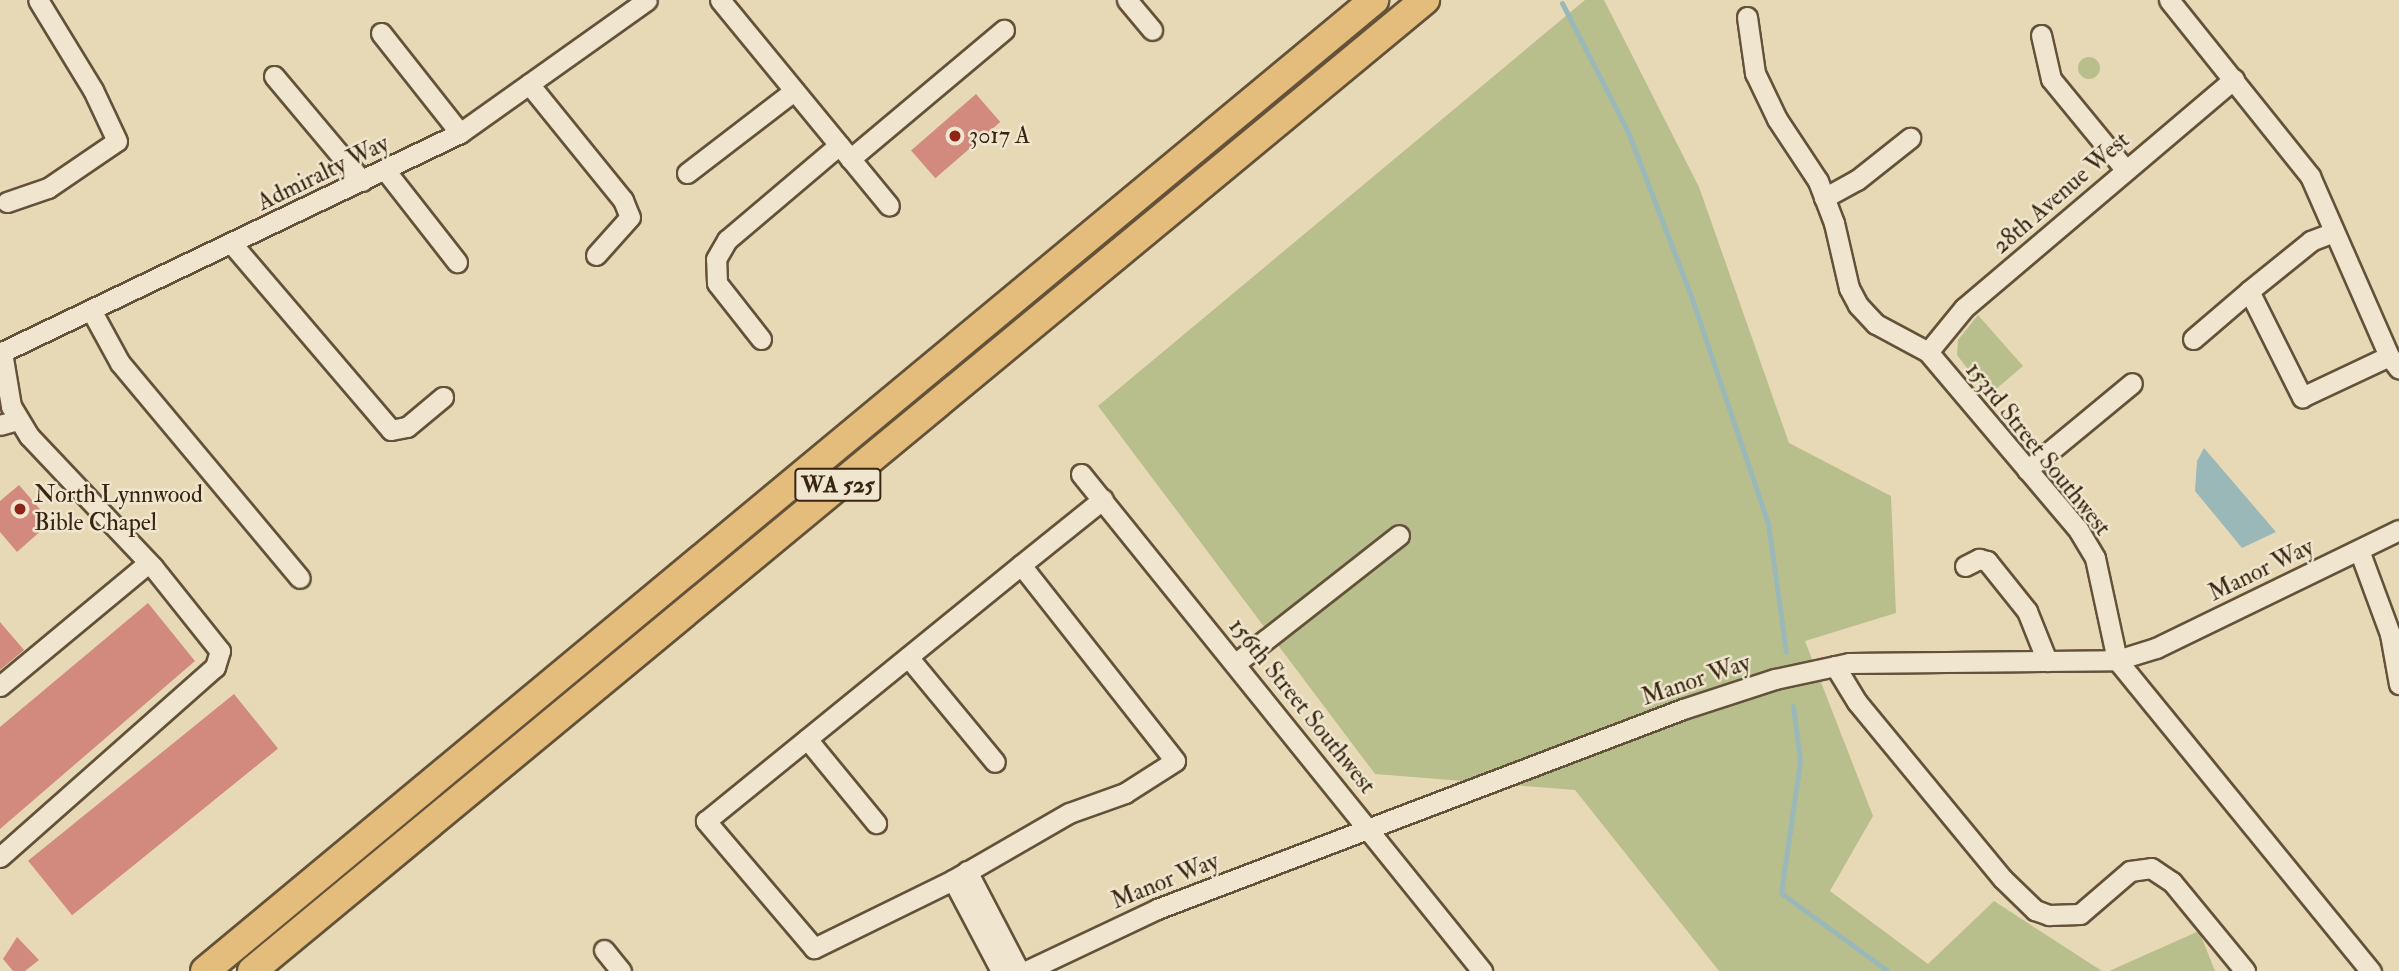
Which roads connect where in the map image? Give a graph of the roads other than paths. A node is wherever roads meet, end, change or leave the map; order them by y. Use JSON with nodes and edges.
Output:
{"nodes":[{"id":1,"x":38,"y":0,"type":"edge"},
{"id":2,"x":647,"y":0,"type":"edge"},
{"id":3,"x":720,"y":0,"type":"edge"},
{"id":4,"x":1127,"y":0,"type":"edge"},
{"id":5,"x":1374,"y":0,"type":"edge"},
{"id":6,"x":1424,"y":0,"type":"edge"},
{"id":7,"x":2169,"y":0,"type":"edge"},
{"id":8,"x":1746,"y":17,"type":"dead end"},
{"id":9,"x":1004,"y":30,"type":"dead end"},
{"id":10,"x":1152,"y":30,"type":"dead end"},
{"id":11,"x":382,"y":33,"type":"dead end"},
{"id":12,"x":2041,"y":35,"type":"dead end"},
{"id":13,"x":274,"y":76,"type":"dead end"},
{"id":14,"x":2234,"y":79,"type":"junction"},
{"id":15,"x":529,"y":84,"type":"junction"},
{"id":16,"x":794,"y":90,"type":"junction"},
{"id":17,"x":460,"y":133,"type":"junction"},
{"id":18,"x":1910,"y":138,"type":"dead end"},
{"id":19,"x":845,"y":152,"type":"junction"},
{"id":20,"x":2125,"y":169,"type":"junction"},
{"id":21,"x":385,"y":170,"type":"junction"},
{"id":22,"x":687,"y":173,"type":"dead end"},
{"id":23,"x":362,"y":181,"type":"junction"},
{"id":24,"x":1824,"y":198,"type":"junction"},
{"id":25,"x":7,"y":202,"type":"dead end"},
{"id":26,"x":889,"y":206,"type":"dead end"},
{"id":27,"x":2334,"y":232,"type":"junction"},
{"id":28,"x":233,"y":245,"type":"junction"},
{"id":29,"x":596,"y":255,"type":"dead end"},
{"id":30,"x":457,"y":262,"type":"dead end"},
{"id":31,"x":2249,"y":290,"type":"junction"},
{"id":32,"x":91,"y":310,"type":"junction"},
{"id":33,"x":761,"y":339,"type":"dead end"},
{"id":34,"x":2193,"y":339,"type":"dead end"},
{"id":35,"x":1928,"y":352,"type":"junction"},
{"id":36,"x":1,"y":353,"type":"edge"},
{"id":37,"x":2394,"y":362,"type":"edge"},
{"id":38,"x":2132,"y":383,"type":"dead end"},
{"id":39,"x":443,"y":397,"type":"dead end"},
{"id":40,"x":9,"y":423,"type":"edge"},
{"id":41,"x":2027,"y":470,"type":"junction"},
{"id":42,"x":1081,"y":474,"type":"dead end"},
{"id":43,"x":1103,"y":499,"type":"junction"},
{"id":44,"x":2399,"y":530,"type":"edge"},
{"id":45,"x":1399,"y":535,"type":"dead end"},
{"id":46,"x":2359,"y":550,"type":"junction"},
{"id":47,"x":148,"y":563,"type":"junction"},
{"id":48,"x":1021,"y":565,"type":"junction"},
{"id":49,"x":1965,"y":566,"type":"dead end"},
{"id":50,"x":300,"y":578,"type":"dead end"},
{"id":51,"x":908,"y":657,"type":"junction"},
{"id":52,"x":2117,"y":660,"type":"junction"},
{"id":53,"x":2047,"y":661,"type":"junction"},
{"id":54,"x":1236,"y":663,"type":"junction"},
{"id":55,"x":1835,"y":666,"type":"junction"},
{"id":56,"x":2399,"y":684,"type":"edge"},
{"id":57,"x":0,"y":686,"type":"edge"},
{"id":58,"x":807,"y":739,"type":"junction"},
{"id":59,"x":995,"y":762,"type":"dead end"},
{"id":60,"x":876,"y":823,"type":"dead end"},
{"id":61,"x":1368,"y":828,"type":"junction"},
{"id":62,"x":0,"y":857,"type":"edge"},
{"id":63,"x":960,"y":875,"type":"junction"},
{"id":64,"x":604,"y":950,"type":"dead end"},
{"id":65,"x":205,"y":971,"type":"edge"},
{"id":66,"x":252,"y":971,"type":"edge"},
{"id":67,"x":621,"y":971,"type":"edge"},
{"id":68,"x":1001,"y":971,"type":"edge"},
{"id":69,"x":1019,"y":971,"type":"edge"},
{"id":70,"x":1026,"y":971,"type":"edge"},
{"id":71,"x":1482,"y":971,"type":"edge"},
{"id":72,"x":2245,"y":971,"type":"edge"},
{"id":73,"x":2371,"y":971,"type":"edge"}],
"edges":[{"from":1,"to":25,"type":"street"},
{"from":2,"to":15,"type":"street","name":"Admiralty Way"},
{"from":3,"to":16,"type":"street"},
{"from":4,"to":10,"type":"street"},
{"from":5,"to":65,"type":"highway","number":"WA 525"},
{"from":6,"to":66,"type":"highway","number":"WA 525"},
{"from":7,"to":14,"type":"street"},
{"from":8,"to":24,"type":"street","name":"153rd Street Southwest"},
{"from":9,"to":19,"type":"street"},
{"from":11,"to":17,"type":"street"},
{"from":12,"to":20,"type":"street"},
{"from":13,"to":23,"type":"street"},
{"from":14,"to":20,"type":"street","name":"28th Avenue West"},
{"from":14,"to":27,"type":"street"},
{"from":15,"to":17,"type":"street","name":"Admiralty Way"},
{"from":15,"to":29,"type":"street"},
{"from":16,"to":19,"type":"street"},
{"from":16,"to":22,"type":"street"},
{"from":17,"to":21,"type":"street","name":"Admiralty Way"},
{"from":18,"to":24,"type":"street"},
{"from":19,"to":26,"type":"street"},
{"from":19,"to":33,"type":"street"},
{"from":20,"to":35,"type":"street","name":"28th Avenue West"},
{"from":21,"to":23,"type":"street","name":"Admiralty Way"},
{"from":21,"to":30,"type":"street"},
{"from":23,"to":28,"type":"street","name":"Admiralty Way"},
{"from":24,"to":35,"type":"street","name":"153rd Street Southwest"},
{"from":27,"to":31,"type":"street"},
{"from":27,"to":37,"type":"street"},
{"from":28,"to":32,"type":"street","name":"Admiralty Way"},
{"from":28,"to":39,"type":"street"},
{"from":31,"to":34,"type":"street"},
{"from":31,"to":37,"type":"street"},
{"from":32,"to":36,"type":"street","name":"Admiralty Way"},
{"from":32,"to":50,"type":"street"},
{"from":35,"to":41,"type":"street","name":"153rd Street Southwest"},
{"from":36,"to":40,"type":"street"},
{"from":38,"to":41,"type":"street"},
{"from":40,"to":47,"type":"street"},
{"from":41,"to":52,"type":"street","name":"153rd Street Southwest"},
{"from":42,"to":43,"type":"street","name":"156th Street Southwest"},
{"from":43,"to":48,"type":"street"},
{"from":43,"to":54,"type":"street","name":"156th Street Southwest"},
{"from":44,"to":46,"type":"street","name":"Manor Way"},
{"from":45,"to":54,"type":"street"},
{"from":46,"to":52,"type":"street","name":"Manor Way"},
{"from":46,"to":56,"type":"street"},
{"from":47,"to":57,"type":"street"},
{"from":47,"to":62,"type":"street"},
{"from":48,"to":51,"type":"street"},
{"from":48,"to":63,"type":"street"},
{"from":49,"to":53,"type":"street"},
{"from":51,"to":58,"type":"street"},
{"from":51,"to":59,"type":"street"},
{"from":52,"to":53,"type":"street","name":"Manor Way"},
{"from":52,"to":73,"type":"street","name":"153rd Street Southwest"},
{"from":53,"to":55,"type":"street","name":"Manor Way"},
{"from":54,"to":61,"type":"street","name":"156th Street Southwest"},
{"from":55,"to":61,"type":"street","name":"Manor Way"},
{"from":55,"to":72,"type":"street"},
{"from":58,"to":60,"type":"street"},
{"from":58,"to":63,"type":"street"},
{"from":61,"to":70,"type":"street","name":"Manor Way"},
{"from":61,"to":71,"type":"street","name":"156th Street Southwest"},
{"from":63,"to":68,"type":"street"},
{"from":63,"to":69,"type":"street"},
{"from":64,"to":67,"type":"street"}]}
